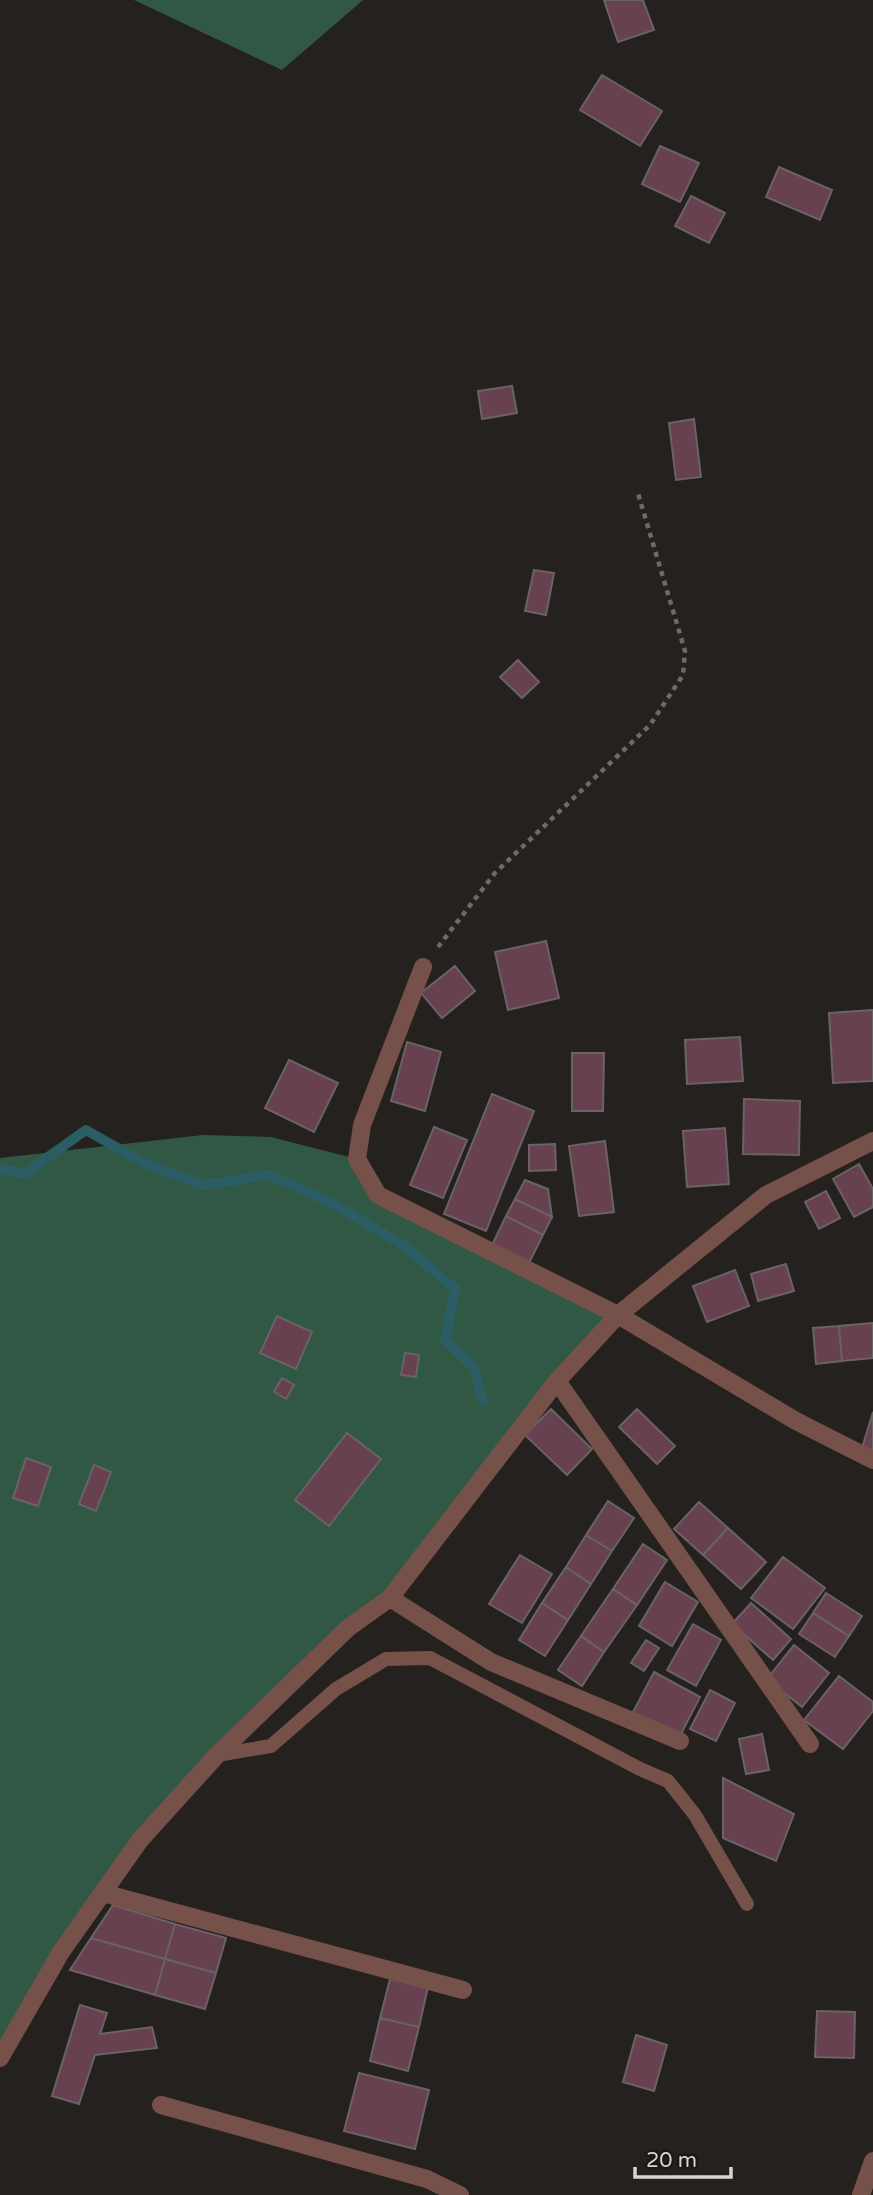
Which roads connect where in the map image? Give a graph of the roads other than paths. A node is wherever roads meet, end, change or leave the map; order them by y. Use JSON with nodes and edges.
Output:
{"nodes":[{"id":1,"x":423,"y":967,"type":"road end"},
{"id":2,"x":873,"y":1140,"type":"edge"},
{"id":3,"x":618,"y":1314,"type":"junction"},
{"id":4,"x":557,"y":1381,"type":"junction"},
{"id":5,"x":873,"y":1460,"type":"edge"},
{"id":6,"x":390,"y":1598,"type":"junction"},
{"id":7,"x":680,"y":1741,"type":"dead end"},
{"id":8,"x":810,"y":1744,"type":"dead end"},
{"id":9,"x":218,"y":1755,"type":"junction"},
{"id":10,"x":103,"y":1893,"type":"junction"},
{"id":11,"x":747,"y":1904,"type":"dead end"},
{"id":12,"x":463,"y":1990,"type":"dead end"},
{"id":13,"x":0,"y":2057,"type":"edge"},
{"id":14,"x":161,"y":2105,"type":"dead end"},
{"id":15,"x":873,"y":2161,"type":"edge"},
{"id":16,"x":460,"y":2195,"type":"edge"},
{"id":17,"x":860,"y":2195,"type":"edge"}],
"edges":[{"from":1,"to":3,"type":"street"},
{"from":2,"to":3,"type":"street"},
{"from":3,"to":4,"type":"street"},
{"from":3,"to":5,"type":"street"},
{"from":4,"to":6,"type":"street"},
{"from":4,"to":8,"type":"street"},
{"from":6,"to":7,"type":"street"},
{"from":6,"to":9,"type":"street"},
{"from":9,"to":10,"type":"street"},
{"from":9,"to":11,"type":"lane"},
{"from":10,"to":12,"type":"street"},
{"from":10,"to":13,"type":"street"},
{"from":14,"to":16,"type":"street"},
{"from":15,"to":17,"type":"street"}]}
